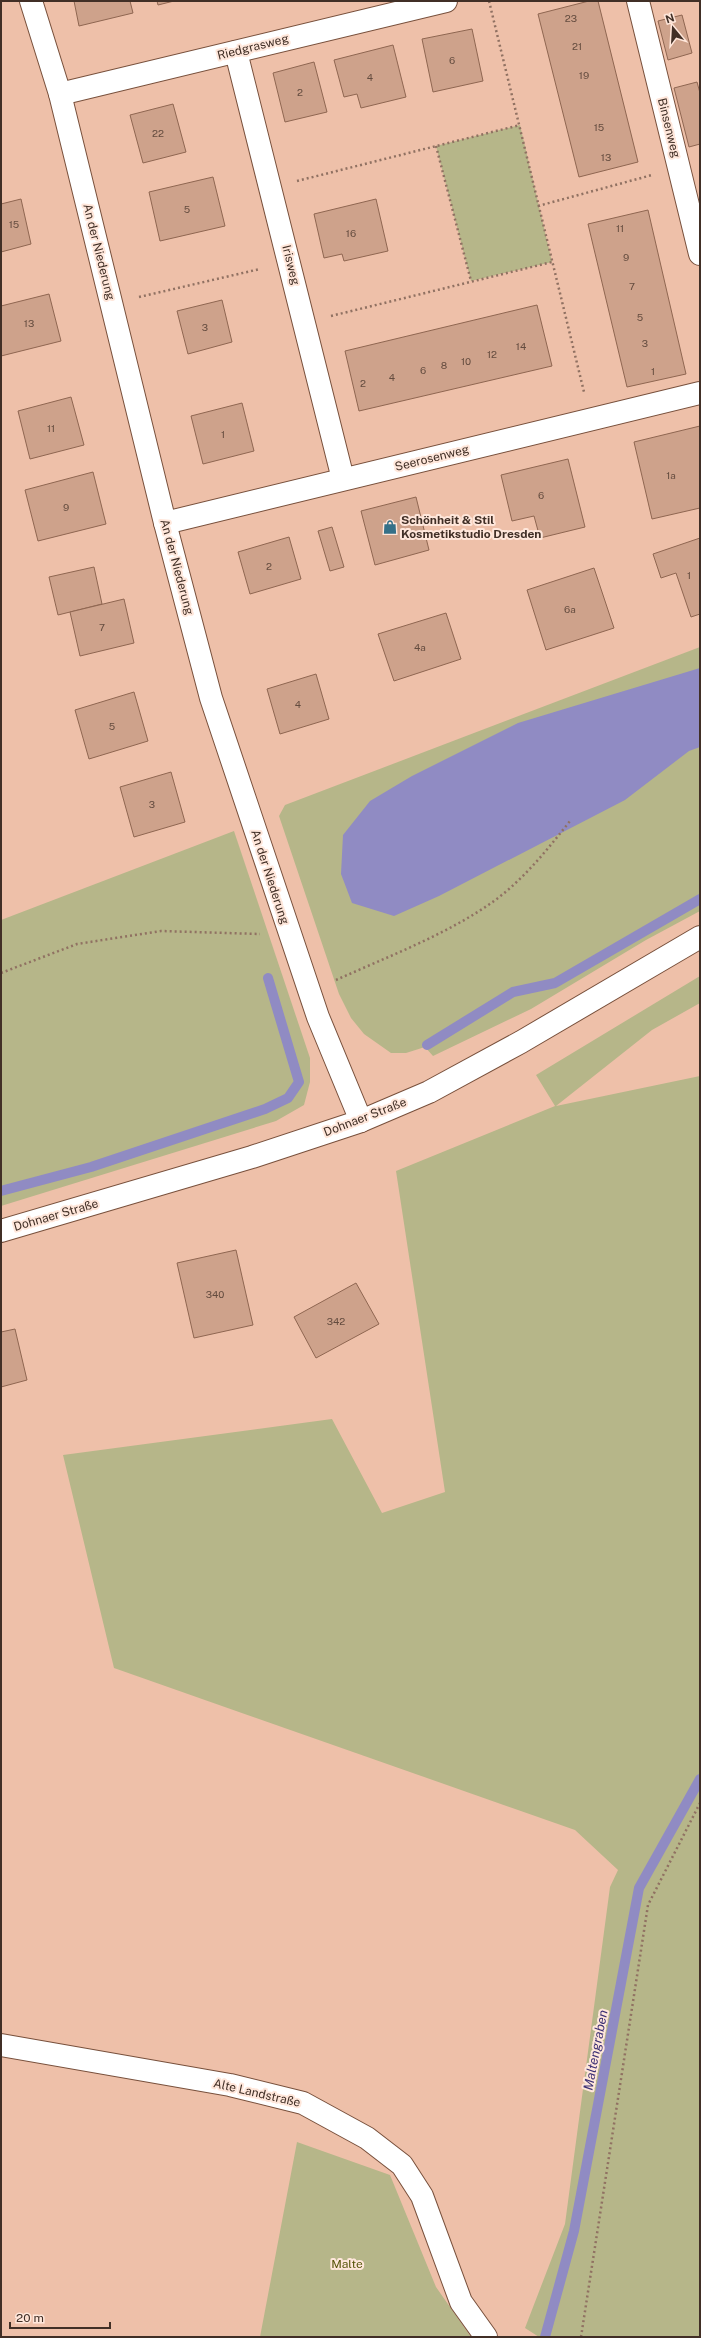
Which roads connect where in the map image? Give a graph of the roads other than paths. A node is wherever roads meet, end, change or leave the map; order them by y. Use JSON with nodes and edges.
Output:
{"nodes":[{"id":1,"x":31,"y":1,"type":"edge"},
{"id":2,"x":446,"y":1,"type":"edge"},
{"id":3,"x":638,"y":1,"type":"edge"},
{"id":4,"x":236,"y":52,"type":"junction"},
{"id":5,"x":60,"y":94,"type":"junction"},
{"id":6,"x":700,"y":254,"type":"edge"},
{"id":7,"x":700,"y":393,"type":"edge"},
{"id":8,"x":343,"y":480,"type":"junction"},
{"id":9,"x":165,"y":523,"type":"junction"},
{"id":10,"x":700,"y":937,"type":"edge"},
{"id":11,"x":360,"y":1121,"type":"junction"},
{"id":12,"x":1,"y":1231,"type":"edge"},
{"id":13,"x":1,"y":2046,"type":"edge"},
{"id":14,"x":486,"y":2337,"type":"edge"}],
"edges":[{"from":1,"to":5,"type":"street","name":"An der Niederung"},
{"from":2,"to":4,"type":"street","name":"Riedgrasweg"},
{"from":3,"to":6,"type":"street","name":"Binsenweg"},
{"from":4,"to":5,"type":"street","name":"Riedgrasweg"},
{"from":4,"to":8,"type":"street","name":"Irisweg"},
{"from":5,"to":9,"type":"street","name":"An der Niederung"},
{"from":7,"to":8,"type":"street","name":"Seerosenweg"},
{"from":8,"to":9,"type":"street","name":"Seerosenweg"},
{"from":9,"to":11,"type":"street","name":"An der Niederung"},
{"from":10,"to":11,"type":"street","name":"Dohnaer Straße"},
{"from":11,"to":12,"type":"street","name":"Dohnaer Straße"},
{"from":13,"to":14,"type":"street","name":"Alte Landstraße"}]}
